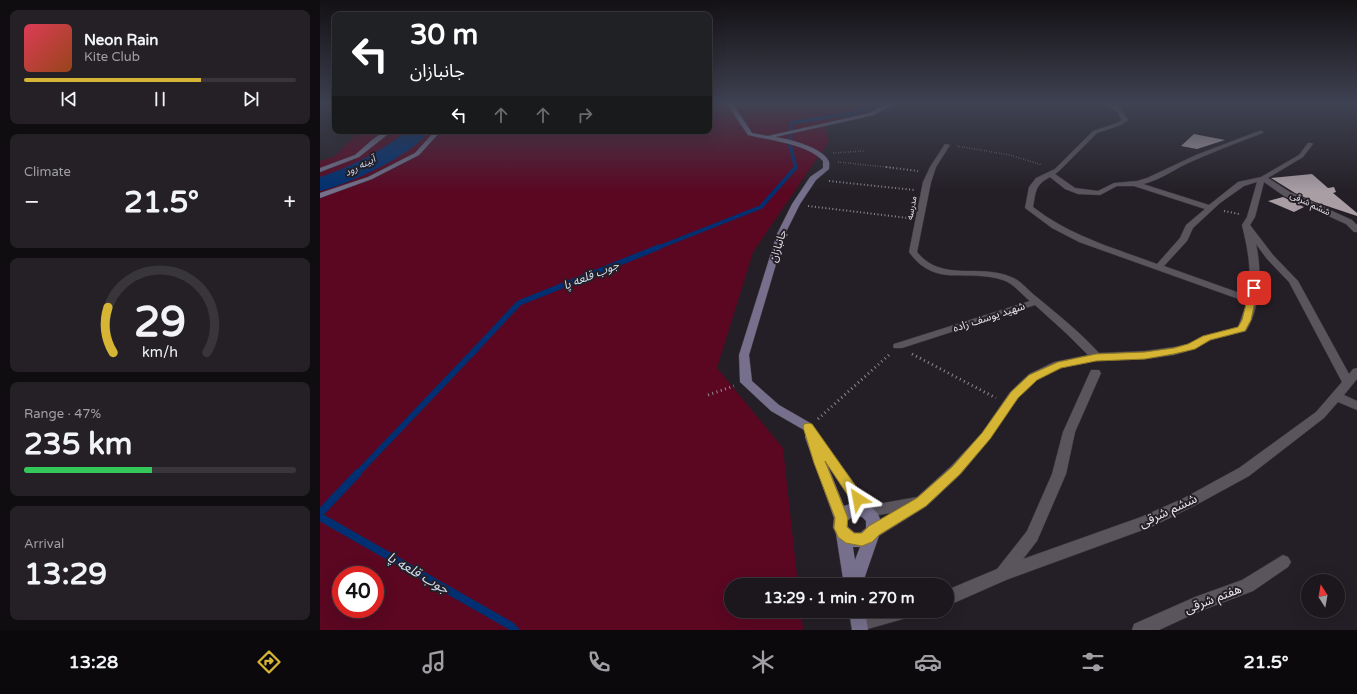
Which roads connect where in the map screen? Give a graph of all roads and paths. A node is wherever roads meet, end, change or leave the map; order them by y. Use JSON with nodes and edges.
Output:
{"nodes":[{"id":1,"x":750,"y":133,"type":"edge"},
{"id":2,"x":785,"y":133,"type":"edge"},
{"id":3,"x":1094,"y":133,"type":"edge"},
{"id":4,"x":1257,"y":133,"type":"edge"},
{"id":5,"x":384,"y":134,"type":"edge"},
{"id":6,"x":435,"y":134,"type":"edge"},
{"id":7,"x":766,"y":137,"type":"junction"},
{"id":8,"x":1310,"y":144,"type":"dead end"},
{"id":9,"x":947,"y":145,"type":"joint"},
{"id":10,"x":864,"y":151,"type":"dead end"},
{"id":11,"x":823,"y":157,"type":"junction"},
{"id":12,"x":320,"y":170,"type":"edge"},
{"id":13,"x":931,"y":172,"type":"junction"},
{"id":14,"x":1054,"y":172,"type":"junction"},
{"id":15,"x":1263,"y":178,"type":"junction"},
{"id":16,"x":813,"y":179,"type":"junction"},
{"id":17,"x":1135,"y":184,"type":"junction"},
{"id":18,"x":926,"y":192,"type":"junction"},
{"id":19,"x":320,"y":196,"type":"edge"},
{"id":20,"x":796,"y":204,"type":"junction"},
{"id":21,"x":1211,"y":208,"type":"junction"},
{"id":22,"x":920,"y":219,"type":"junction"},
{"id":23,"x":1248,"y":221,"type":"junction"},
{"id":24,"x":1357,"y":230,"type":"edge"},
{"id":25,"x":1158,"y":268,"type":"junction"},
{"id":26,"x":1252,"y":301,"type":"junction"},
{"id":27,"x":1036,"y":302,"type":"junction"},
{"id":28,"x":898,"y":346,"type":"junction"},
{"id":29,"x":1096,"y":357,"type":"junction"},
{"id":30,"x":1357,"y":372,"type":"edge"},
{"id":31,"x":1096,"y":373,"type":"dead end"},
{"id":32,"x":746,"y":382,"type":"junction"},
{"id":33,"x":1348,"y":383,"type":"junction"},
{"id":34,"x":708,"y":395,"type":"dead end"},
{"id":35,"x":1337,"y":397,"type":"junction"},
{"id":36,"x":1009,"y":404,"type":"junction"},
{"id":37,"x":1357,"y":406,"type":"edge"},
{"id":38,"x":808,"y":427,"type":"junction"},
{"id":39,"x":922,"y":502,"type":"junction"},
{"id":40,"x":866,"y":511,"type":"junction"},
{"id":41,"x":842,"y":525,"type":"junction"},
{"id":42,"x":874,"y":530,"type":"junction"},
{"id":43,"x":1283,"y":562,"type":"dead end"},
{"id":44,"x":1003,"y":574,"type":"junction"},
{"id":45,"x":852,"y":578,"type":"edge"},
{"id":46,"x":856,"y":578,"type":"edge"},
{"id":47,"x":954,"y":595,"type":"edge"},
{"id":48,"x":872,"y":618,"type":"edge"},
{"id":49,"x":859,"y":621,"type":"edge"},
{"id":50,"x":1140,"y":630,"type":"edge"}],
"edges":[{"from":1,"to":7,"type":"street"},
{"from":2,"to":7,"type":"street"},
{"from":3,"to":14,"type":"street"},
{"from":4,"to":17,"type":"street"},
{"from":5,"to":12,"type":"street"},
{"from":6,"to":19,"type":"street"},
{"from":7,"to":11,"type":"street"},
{"from":8,"to":15,"type":"street"},
{"from":9,"to":13,"type":"street","name":"مدرسه"},
{"from":9,"to":14,"type":"path"},
{"from":10,"to":11,"type":"path"},
{"from":11,"to":13,"type":"path"},
{"from":11,"to":16,"type":"street","name":"جانبازان"},
{"from":13,"to":18,"type":"street","name":"مدرسه"},
{"from":14,"to":17,"type":"street"},
{"from":14,"to":25,"type":"street"},
{"from":15,"to":21,"type":"street"},
{"from":15,"to":23,"type":"street"},
{"from":15,"to":24,"type":"street","name":"ششم شرقی"},
{"from":16,"to":18,"type":"path"},
{"from":16,"to":20,"type":"street","name":"جانبازان"},
{"from":17,"to":21,"type":"street"},
{"from":18,"to":22,"type":"street","name":"مدرسه"},
{"from":20,"to":22,"type":"path"},
{"from":20,"to":32,"type":"street","name":"جانبازان"},
{"from":21,"to":23,"type":"path"},
{"from":21,"to":25,"type":"street"},
{"from":22,"to":27,"type":"street","name":"مدرسه"},
{"from":23,"to":26,"type":"street"},
{"from":23,"to":33,"type":"street"},
{"from":25,"to":26,"type":"street"},
{"from":26,"to":29,"type":"street"},
{"from":27,"to":28,"type":"street","name":"شهید یوسف زاده"},
{"from":27,"to":29,"type":"street","name":"شهید یوسف زاده"},
{"from":28,"to":36,"type":"path"},
{"from":28,"to":38,"type":"path"},
{"from":29,"to":36,"type":"street"},
{"from":30,"to":33,"type":"street","name":"ششم شرقی"},
{"from":31,"to":44,"type":"street"},
{"from":32,"to":34,"type":"path"},
{"from":32,"to":38,"type":"street"},
{"from":33,"to":35,"type":"street","name":"ششم شرقی"},
{"from":35,"to":37,"type":"street"},
{"from":35,"to":44,"type":"street","name":"ششم شرقی"},
{"from":36,"to":39,"type":"street"},
{"from":38,"to":40,"type":"street"},
{"from":38,"to":41,"type":"street"},
{"from":39,"to":40,"type":"street"},
{"from":39,"to":42,"type":"street"},
{"from":40,"to":41,"type":"street"},
{"from":40,"to":42,"type":"street"},
{"from":41,"to":42,"type":"street"},
{"from":41,"to":45,"type":"street"},
{"from":42,"to":46,"type":"street"},
{"from":43,"to":50,"type":"street","name":"هفتم شرقی"},
{"from":44,"to":47,"type":"street","name":"ششم شرقی"},
{"from":48,"to":49,"type":"street"}]}
